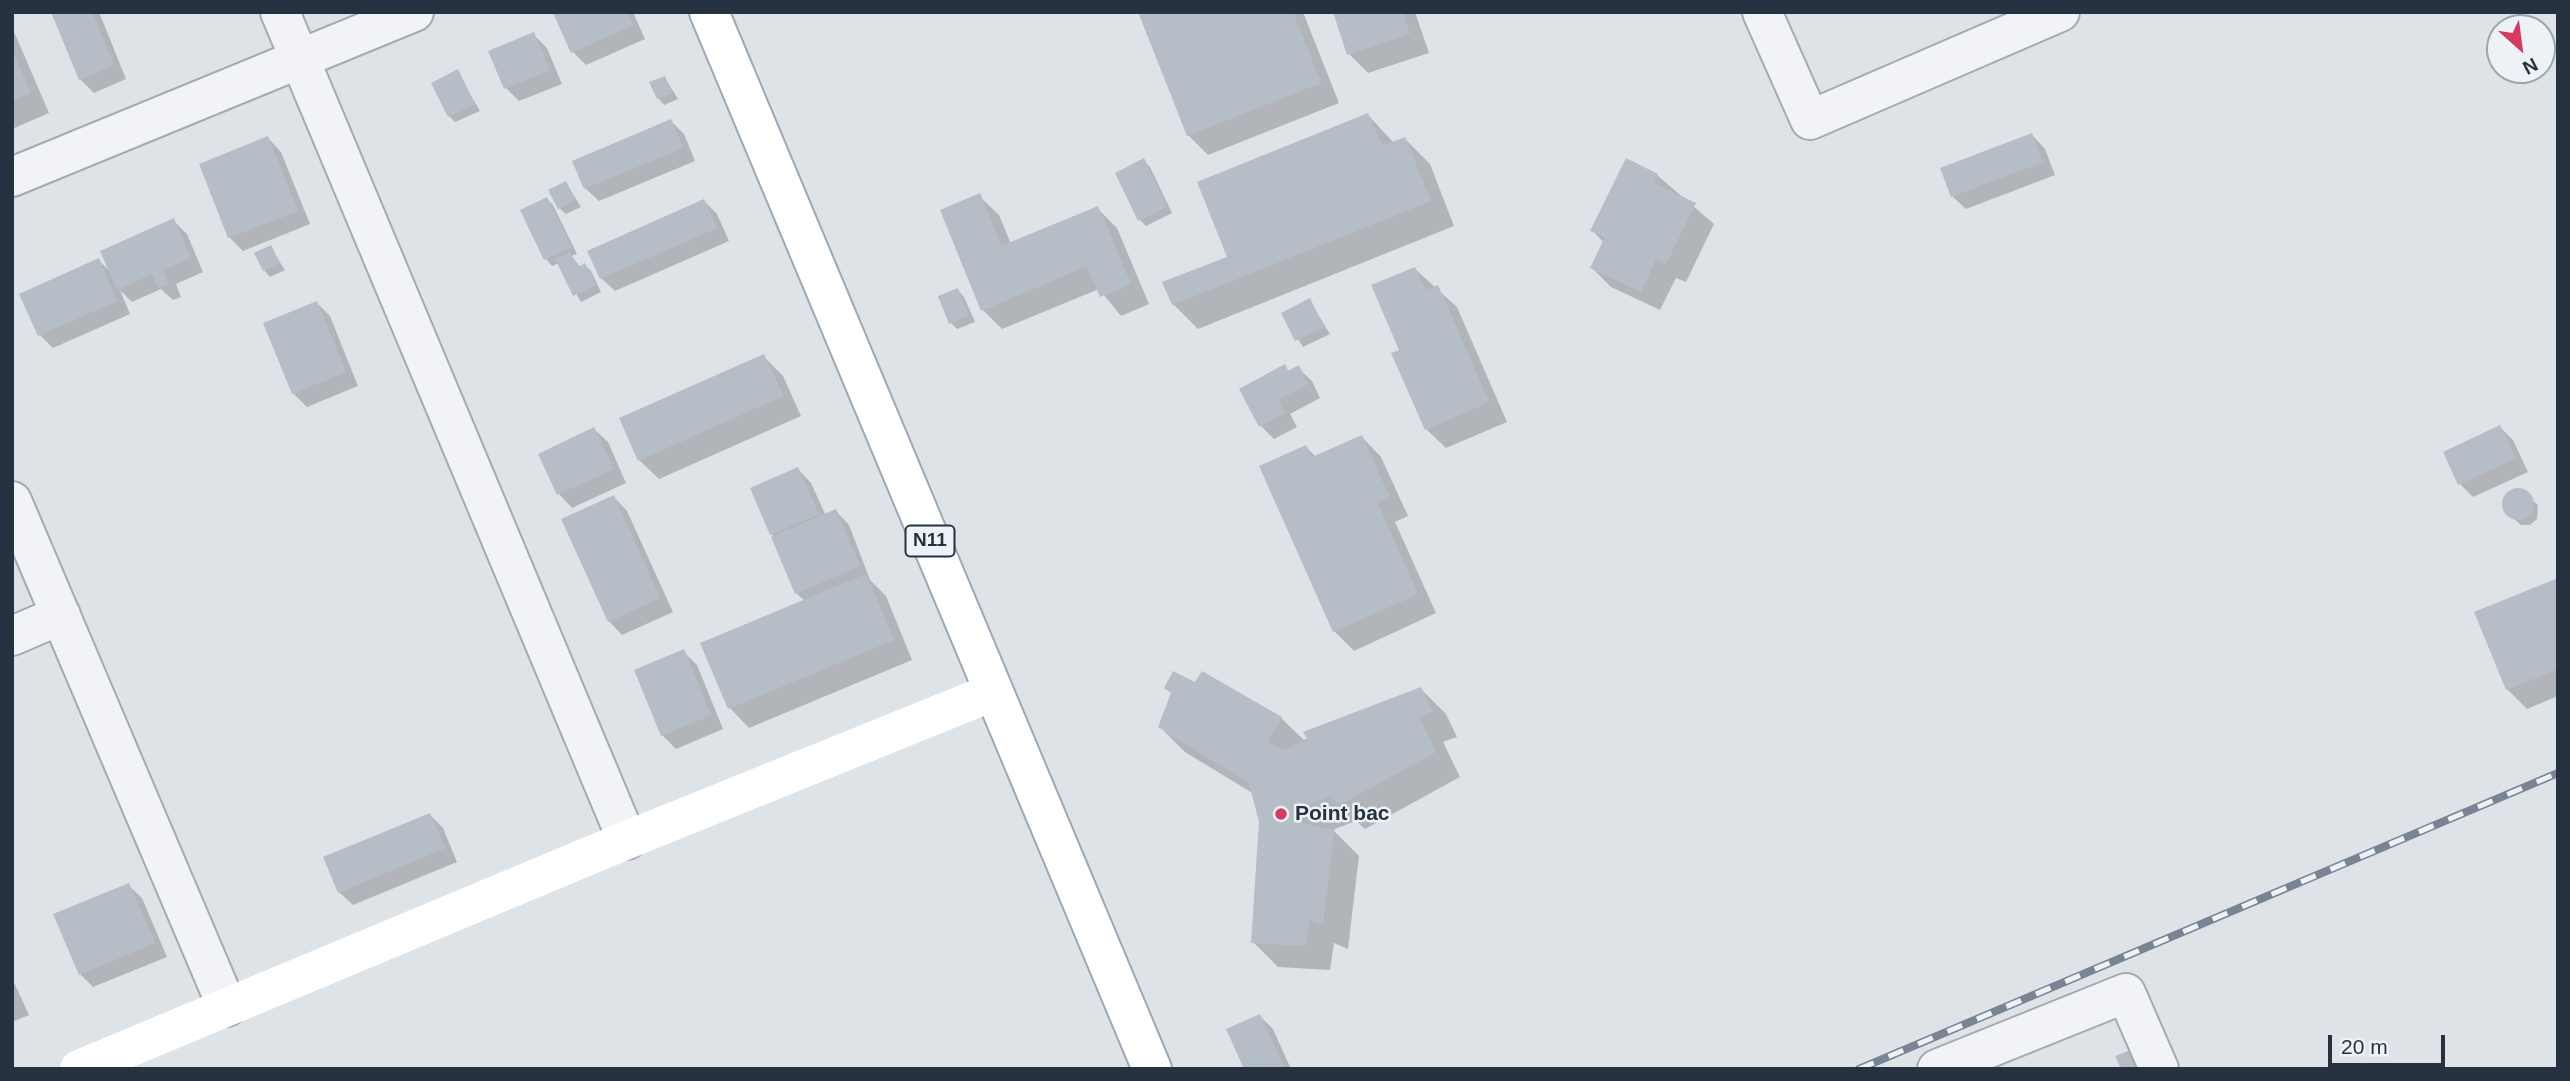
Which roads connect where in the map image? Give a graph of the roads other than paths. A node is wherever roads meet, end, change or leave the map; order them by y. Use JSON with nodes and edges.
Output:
{"nodes":[{"id":1,"x":280,"y":12,"type":"edge"},
{"id":2,"x":414,"y":12,"type":"edge"},
{"id":3,"x":709,"y":12,"type":"edge"},
{"id":4,"x":1762,"y":12,"type":"edge"},
{"id":5,"x":2060,"y":12,"type":"edge"},
{"id":6,"x":299,"y":59,"type":"junction"},
{"id":7,"x":12,"y":177,"type":"edge"},
{"id":8,"x":12,"y":501,"type":"edge"},
{"id":9,"x":61,"y":615,"type":"junction"},
{"id":10,"x":12,"y":636,"type":"edge"},
{"id":11,"x":993,"y":692,"type":"junction"},
{"id":12,"x":627,"y":840,"type":"junction"},
{"id":13,"x":227,"y":1007,"type":"junction"},
{"id":14,"x":79,"y":1069,"type":"edge"},
{"id":15,"x":1152,"y":1069,"type":"edge"},
{"id":16,"x":1937,"y":1069,"type":"edge"},
{"id":17,"x":2159,"y":1069,"type":"edge"}],
"edges":[{"from":1,"to":6,"type":"street"},
{"from":2,"to":6,"type":"street"},
{"from":3,"to":11,"type":"main road","number":"N11"},
{"from":4,"to":5,"type":"street"},
{"from":6,"to":7,"type":"street"},
{"from":6,"to":12,"type":"street"},
{"from":8,"to":9,"type":"street"},
{"from":9,"to":10,"type":"street"},
{"from":9,"to":13,"type":"street"},
{"from":11,"to":12,"type":"main road"},
{"from":11,"to":15,"type":"main road","number":"N11"},
{"from":12,"to":13,"type":"main road"},
{"from":13,"to":14,"type":"main road"},
{"from":16,"to":17,"type":"street"}]}
